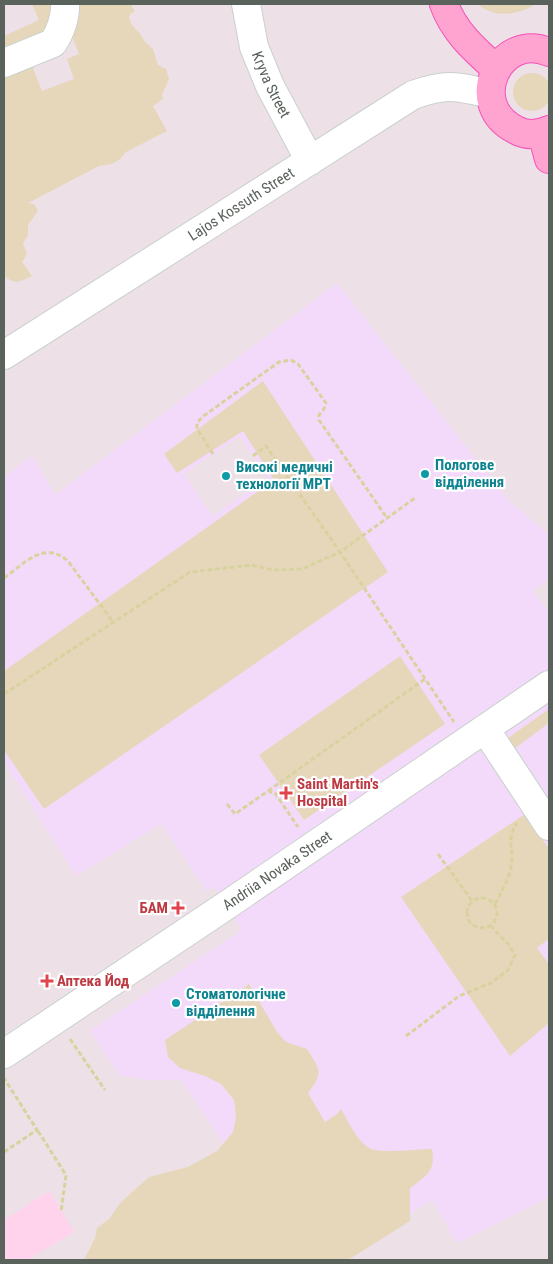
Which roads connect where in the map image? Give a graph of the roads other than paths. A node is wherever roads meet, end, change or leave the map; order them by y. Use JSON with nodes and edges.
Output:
{"nodes":[{"id":1,"x":65,"y":4,"type":"edge"},
{"id":2,"x":246,"y":4,"type":"edge"},
{"id":3,"x":444,"y":4,"type":"edge"},
{"id":4,"x":549,"y":52,"type":"edge"},
{"id":5,"x":4,"y":63,"type":"edge"},
{"id":6,"x":493,"y":81,"type":"junction"},
{"id":7,"x":547,"y":141,"type":"edge"},
{"id":8,"x":310,"y":161,"type":"junction"},
{"id":9,"x":4,"y":355,"type":"edge"},
{"id":10,"x":549,"y":685,"type":"edge"},
{"id":11,"x":485,"y":730,"type":"junction"},
{"id":12,"x":549,"y":826,"type":"edge"},
{"id":13,"x":4,"y":1054,"type":"edge"}],
"edges":[{"from":1,"to":5,"type":"street"},
{"from":2,"to":8,"type":"street","name":"Kryva Street"},
{"from":3,"to":6,"type":"main road"},
{"from":4,"to":6,"type":"main road"},
{"from":6,"to":7,"type":"main road"},
{"from":6,"to":8,"type":"street","name":"Lajos Kossuth Street"},
{"from":8,"to":9,"type":"street","name":"Lajos Kossuth Street"},
{"from":10,"to":11,"type":"street","name":"Andriia Novaka Street"},
{"from":11,"to":12,"type":"street"},
{"from":11,"to":13,"type":"street","name":"Andriia Novaka Street"}]}
